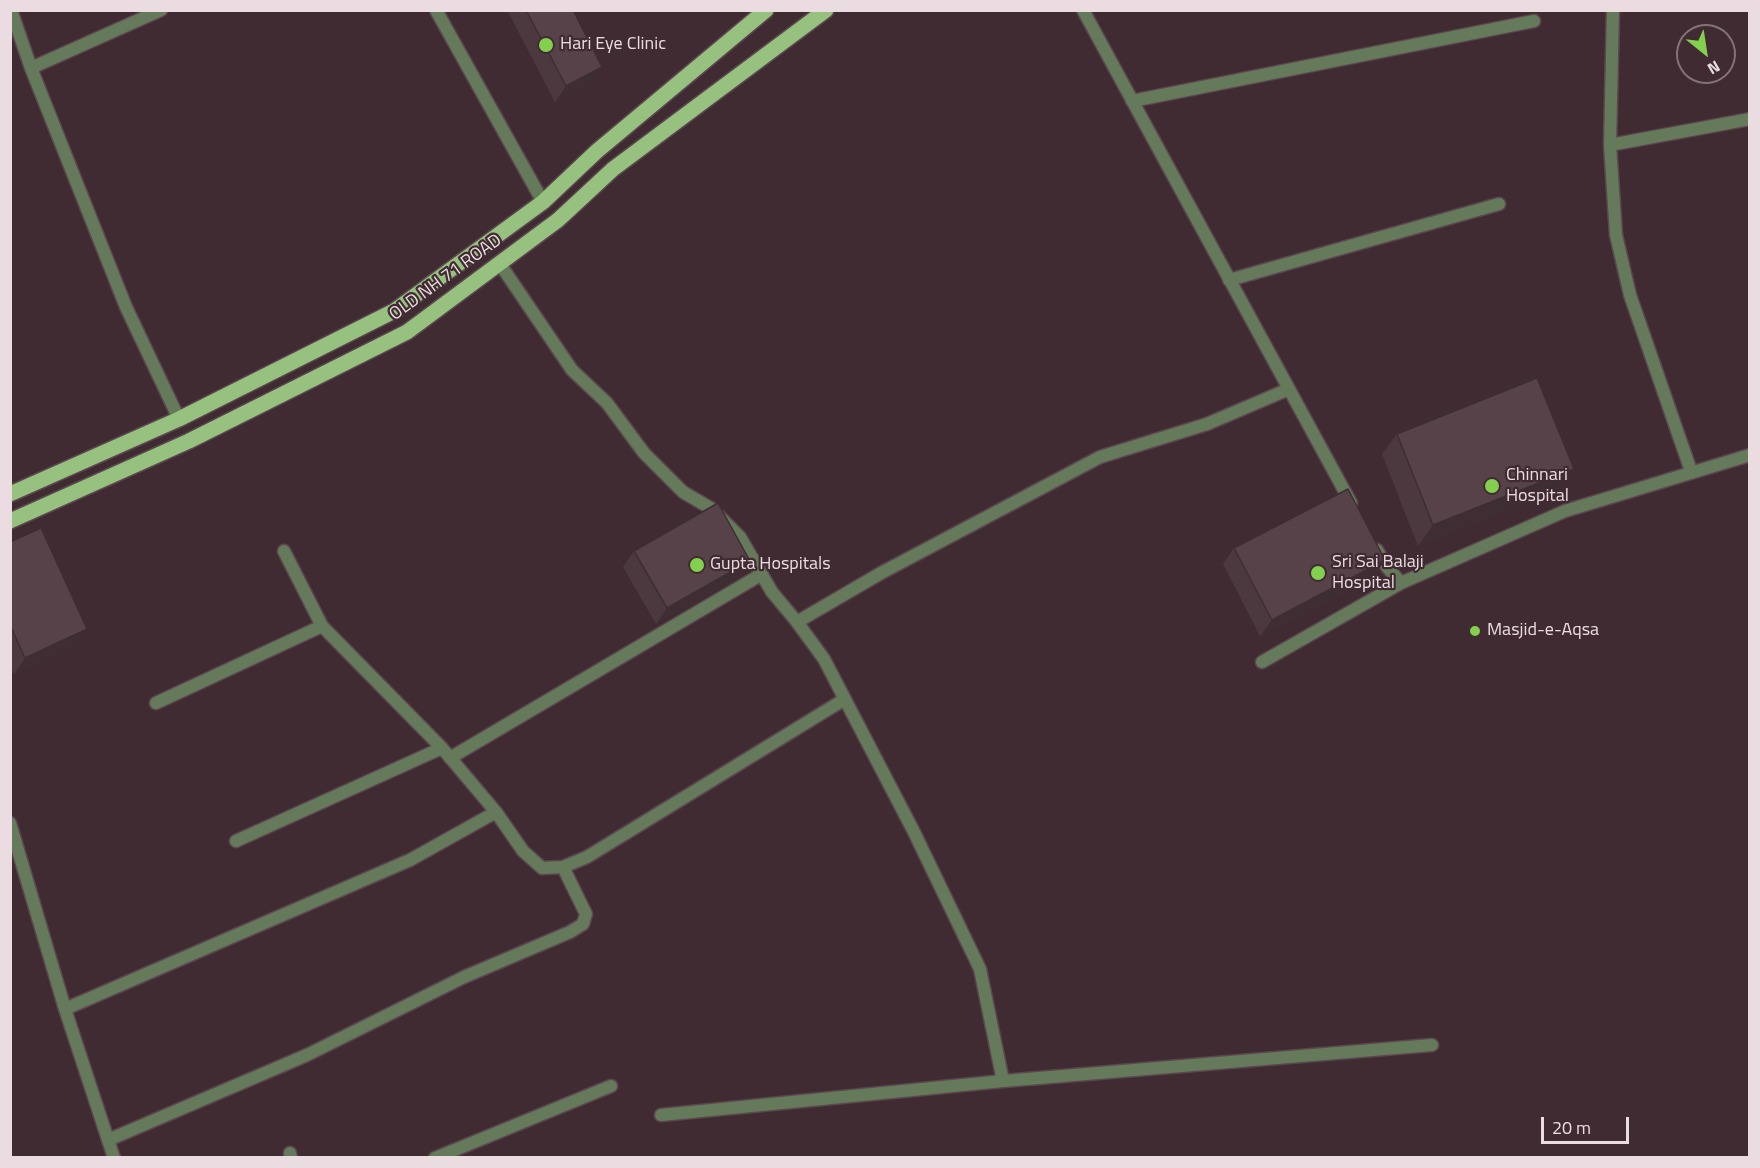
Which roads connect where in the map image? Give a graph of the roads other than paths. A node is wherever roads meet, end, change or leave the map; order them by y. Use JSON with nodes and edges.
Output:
{"nodes":[{"id":1,"x":11,"y":10,"type":"edge"},
{"id":2,"x":161,"y":10,"type":"edge"},
{"id":3,"x":436,"y":10,"type":"edge"},
{"id":4,"x":766,"y":10,"type":"edge"},
{"id":5,"x":826,"y":10,"type":"edge"},
{"id":6,"x":1083,"y":10,"type":"edge"},
{"id":7,"x":1613,"y":10,"type":"edge"},
{"id":8,"x":1534,"y":21,"type":"dead end"},
{"id":9,"x":31,"y":68,"type":"junction"},
{"id":10,"x":1132,"y":101,"type":"junction"},
{"id":11,"x":1749,"y":119,"type":"edge"},
{"id":12,"x":1610,"y":145,"type":"junction"},
{"id":13,"x":543,"y":202,"type":"junction"},
{"id":14,"x":1499,"y":204,"type":"dead end"},
{"id":15,"x":500,"y":264,"type":"junction"},
{"id":16,"x":1229,"y":280,"type":"junction"},
{"id":17,"x":1289,"y":389,"type":"junction"},
{"id":18,"x":179,"y":419,"type":"junction"},
{"id":19,"x":1749,"y":455,"type":"edge"},
{"id":20,"x":1691,"y":471,"type":"junction"},
{"id":21,"x":10,"y":494,"type":"edge"},
{"id":22,"x":1358,"y":515,"type":"edge"},
{"id":23,"x":10,"y":521,"type":"edge"},
{"id":24,"x":1369,"y":536,"type":"edge"},
{"id":25,"x":284,"y":551,"type":"dead end"},
{"id":26,"x":762,"y":574,"type":"junction"},
{"id":27,"x":1401,"y":583,"type":"junction"},
{"id":28,"x":797,"y":622,"type":"junction"},
{"id":29,"x":322,"y":626,"type":"junction"},
{"id":30,"x":1262,"y":662,"type":"dead end"},
{"id":31,"x":845,"y":699,"type":"junction"},
{"id":32,"x":156,"y":703,"type":"dead end"},
{"id":33,"x":446,"y":753,"type":"junction"},
{"id":34,"x":496,"y":812,"type":"junction"},
{"id":35,"x":10,"y":823,"type":"edge"},
{"id":36,"x":236,"y":841,"type":"dead end"},
{"id":37,"x":563,"y":867,"type":"junction"},
{"id":38,"x":65,"y":1009,"type":"junction"},
{"id":39,"x":1432,"y":1045,"type":"dead end"},
{"id":40,"x":1003,"y":1081,"type":"junction"},
{"id":41,"x":611,"y":1086,"type":"dead end"},
{"id":42,"x":662,"y":1115,"type":"dead end"},
{"id":43,"x":108,"y":1140,"type":"junction"},
{"id":44,"x":114,"y":1158,"type":"edge"},
{"id":45,"x":435,"y":1158,"type":"edge"}],
"edges":[{"from":1,"to":9,"type":"street"},
{"from":2,"to":9,"type":"street"},
{"from":3,"to":13,"type":"street"},
{"from":4,"to":13,"type":"main road","name":"OLD NH 71 ROAD"},
{"from":5,"to":15,"type":"main road","name":"OLD NH 71 ROAD"},
{"from":6,"to":10,"type":"street"},
{"from":7,"to":12,"type":"street"},
{"from":8,"to":10,"type":"street"},
{"from":9,"to":18,"type":"street"},
{"from":10,"to":16,"type":"street"},
{"from":11,"to":12,"type":"street"},
{"from":12,"to":20,"type":"street"},
{"from":13,"to":18,"type":"main road","name":"OLD NH 71 ROAD"},
{"from":14,"to":16,"type":"street"},
{"from":15,"to":23,"type":"main road","name":"OLD NH 71 ROAD"},
{"from":15,"to":26,"type":"street"},
{"from":16,"to":17,"type":"street"},
{"from":17,"to":22,"type":"street"},
{"from":17,"to":28,"type":"street"},
{"from":18,"to":21,"type":"main road","name":"OLD NH 71 ROAD"},
{"from":19,"to":20,"type":"street"},
{"from":20,"to":27,"type":"street"},
{"from":24,"to":27,"type":"street"},
{"from":25,"to":29,"type":"street"},
{"from":26,"to":28,"type":"street"},
{"from":26,"to":33,"type":"street"},
{"from":27,"to":30,"type":"street"},
{"from":28,"to":31,"type":"street"},
{"from":29,"to":32,"type":"street"},
{"from":29,"to":33,"type":"street"},
{"from":31,"to":37,"type":"street"},
{"from":31,"to":40,"type":"street"},
{"from":33,"to":34,"type":"street"},
{"from":33,"to":36,"type":"street"},
{"from":34,"to":37,"type":"street"},
{"from":34,"to":38,"type":"street"},
{"from":35,"to":38,"type":"street"},
{"from":37,"to":43,"type":"street"},
{"from":38,"to":43,"type":"street"},
{"from":39,"to":40,"type":"street"},
{"from":40,"to":42,"type":"street"},
{"from":41,"to":45,"type":"street"},
{"from":43,"to":44,"type":"street"}]}
